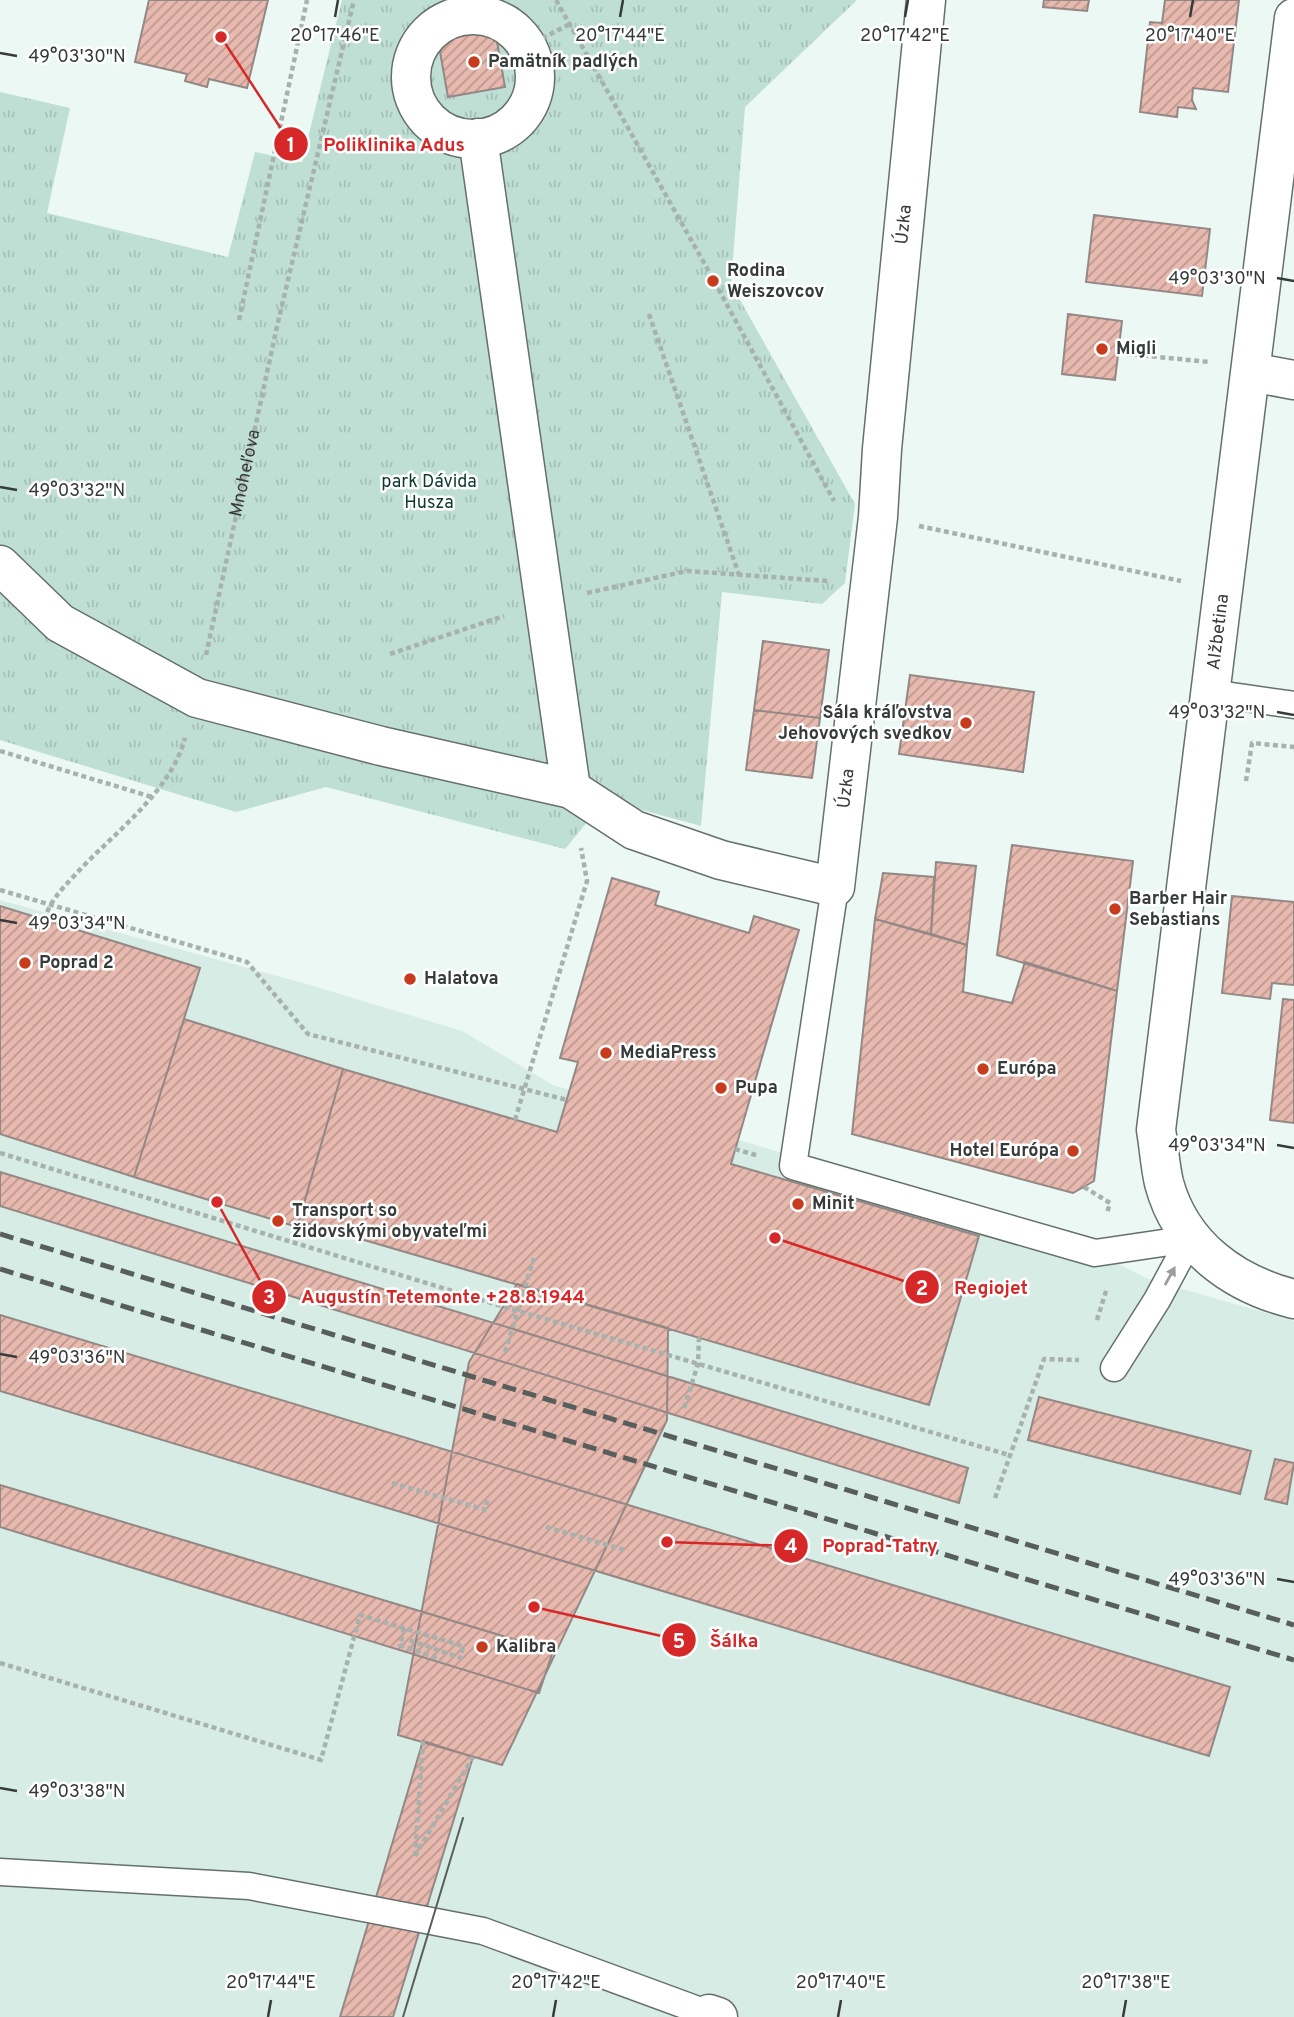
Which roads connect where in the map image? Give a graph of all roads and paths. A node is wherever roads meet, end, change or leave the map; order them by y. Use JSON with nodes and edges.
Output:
{"nodes":[{"id":1,"x":307,"y":0,"type":"edge"},
{"id":2,"x":354,"y":0,"type":"edge"},
{"id":3,"x":556,"y":0,"type":"edge"},
{"id":4,"x":926,"y":0,"type":"edge"},
{"id":5,"x":457,"y":8,"type":"edge"},
{"id":6,"x":1294,"y":18,"type":"edge"},
{"id":7,"x":570,"y":24,"type":"junction"},
{"id":8,"x":527,"y":46,"type":"junction"},
{"id":9,"x":478,"y":138,"type":"junction"},
{"id":10,"x":649,"y":314,"type":"dead end"},
{"id":11,"x":239,"y":320,"type":"dead end"},
{"id":12,"x":1118,"y":353,"type":"dead end"},
{"id":13,"x":1214,"y":363,"type":"dead end"},
{"id":14,"x":1251,"y":372,"type":"junction"},
{"id":15,"x":1294,"y":380,"type":"edge"},
{"id":16,"x":878,"y":517,"type":"junction"},
{"id":17,"x":0,"y":565,"type":"edge"},
{"id":18,"x":739,"y":575,"type":"junction"},
{"id":19,"x":839,"y":582,"type":"dead end"},
{"id":20,"x":1186,"y":582,"type":"dead end"},
{"id":21,"x":545,"y":602,"type":"junction"},
{"id":22,"x":390,"y":654,"type":"dead end"},
{"id":23,"x":1211,"y":693,"type":"junction"},
{"id":24,"x":197,"y":698,"type":"junction"},
{"id":25,"x":1294,"y":705,"type":"edge"},
{"id":26,"x":0,"y":751,"type":"edge"},
{"id":27,"x":571,"y":789,"type":"junction"},
{"id":28,"x":152,"y":797,"type":"junction"},
{"id":29,"x":835,"y":887,"type":"junction"},
{"id":30,"x":0,"y":890,"type":"edge"},
{"id":31,"x":49,"y":904,"type":"junction"},
{"id":32,"x":44,"y":920,"type":"dead end"},
{"id":33,"x":525,"y":1090,"type":"junction"},
{"id":34,"x":567,"y":1100,"type":"dead end"},
{"id":35,"x":515,"y":1120,"type":"dead end"},
{"id":36,"x":0,"y":1153,"type":"edge"},
{"id":37,"x":1191,"y":1239,"type":"junction"},
{"id":38,"x":534,"y":1258,"type":"dead end"},
{"id":39,"x":1294,"y":1299,"type":"edge"},
{"id":40,"x":518,"y":1311,"type":"junction"},
{"id":41,"x":699,"y":1338,"type":"dead end"},
{"id":42,"x":505,"y":1352,"type":"dead end"},
{"id":43,"x":698,"y":1364,"type":"junction"},
{"id":44,"x":1114,"y":1368,"type":"joint"},
{"id":45,"x":684,"y":1408,"type":"dead end"},
{"id":46,"x":1009,"y":1455,"type":"junction"},
{"id":47,"x":392,"y":1483,"type":"dead end"},
{"id":48,"x":995,"y":1498,"type":"dead end"},
{"id":49,"x":490,"y":1511,"type":"dead end"},
{"id":50,"x":546,"y":1527,"type":"dead end"},
{"id":51,"x":628,"y":1550,"type":"dead end"},
{"id":52,"x":404,"y":1628,"type":"junction"},
{"id":53,"x":406,"y":1639,"type":"dead end"},
{"id":54,"x":442,"y":1660,"type":"dead end"},
{"id":55,"x":0,"y":1663,"type":"edge"},
{"id":56,"x":423,"y":1741,"type":"dead end"},
{"id":57,"x":473,"y":1757,"type":"dead end"},
{"id":58,"x":0,"y":1872,"type":"edge"},
{"id":59,"x":703,"y":2016,"type":"edge"}],
"edges":[{"from":1,"to":11,"type":"path"},
{"from":2,"to":24,"type":"path","name":"Mnoheľova"},
{"from":3,"to":7,"type":"path"},
{"from":4,"to":16,"type":"street","name":"Úzka"},
{"from":5,"to":8,"type":"street"},
{"from":5,"to":9,"type":"street"},
{"from":6,"to":14,"type":"street","name":"Alžbetina"},
{"from":7,"to":8,"type":"path"},
{"from":7,"to":16,"type":"path"},
{"from":8,"to":9,"type":"street"},
{"from":9,"to":21,"type":"street"},
{"from":10,"to":18,"type":"path"},
{"from":12,"to":13,"type":"path"},
{"from":14,"to":15,"type":"street"},
{"from":14,"to":23,"type":"street","name":"Alžbetina"},
{"from":16,"to":20,"type":"path"},
{"from":16,"to":29,"type":"street","name":"Úzka"},
{"from":17,"to":24,"type":"street"},
{"from":18,"to":19,"type":"path"},
{"from":18,"to":21,"type":"path"},
{"from":21,"to":22,"type":"path"},
{"from":21,"to":27,"type":"street"},
{"from":23,"to":25,"type":"lane"},
{"from":23,"to":37,"type":"street","name":"Alžbetina"},
{"from":24,"to":27,"type":"street"},
{"from":24,"to":28,"type":"path","name":"Mnoheľova"},
{"from":26,"to":28,"type":"path"},
{"from":27,"to":29,"type":"street"},
{"from":27,"to":33,"type":"path"},
{"from":28,"to":31,"type":"path","name":"Mnoheľova"},
{"from":29,"to":37,"type":"lane","name":"Úzka"},
{"from":30,"to":31,"type":"path"},
{"from":31,"to":32,"type":"path"},
{"from":31,"to":33,"type":"path"},
{"from":33,"to":34,"type":"path"},
{"from":33,"to":35,"type":"path"},
{"from":36,"to":40,"type":"path"},
{"from":37,"to":39,"type":"street"},
{"from":44,"to":37,"type":"lane","one_way":true},
{"from":38,"to":40,"type":"path"},
{"from":40,"to":42,"type":"path"},
{"from":40,"to":43,"type":"path"},
{"from":41,"to":43,"type":"path"},
{"from":43,"to":45,"type":"path"},
{"from":43,"to":46,"type":"path"},
{"from":44,"to":46,"type":"path"},
{"from":46,"to":48,"type":"path"},
{"from":47,"to":49,"type":"path"},
{"from":50,"to":51,"type":"path"},
{"from":52,"to":53,"type":"path"},
{"from":52,"to":54,"type":"path"},
{"from":52,"to":55,"type":"path"},
{"from":56,"to":57,"type":"path"},
{"from":58,"to":59,"type":"lane"}]}
